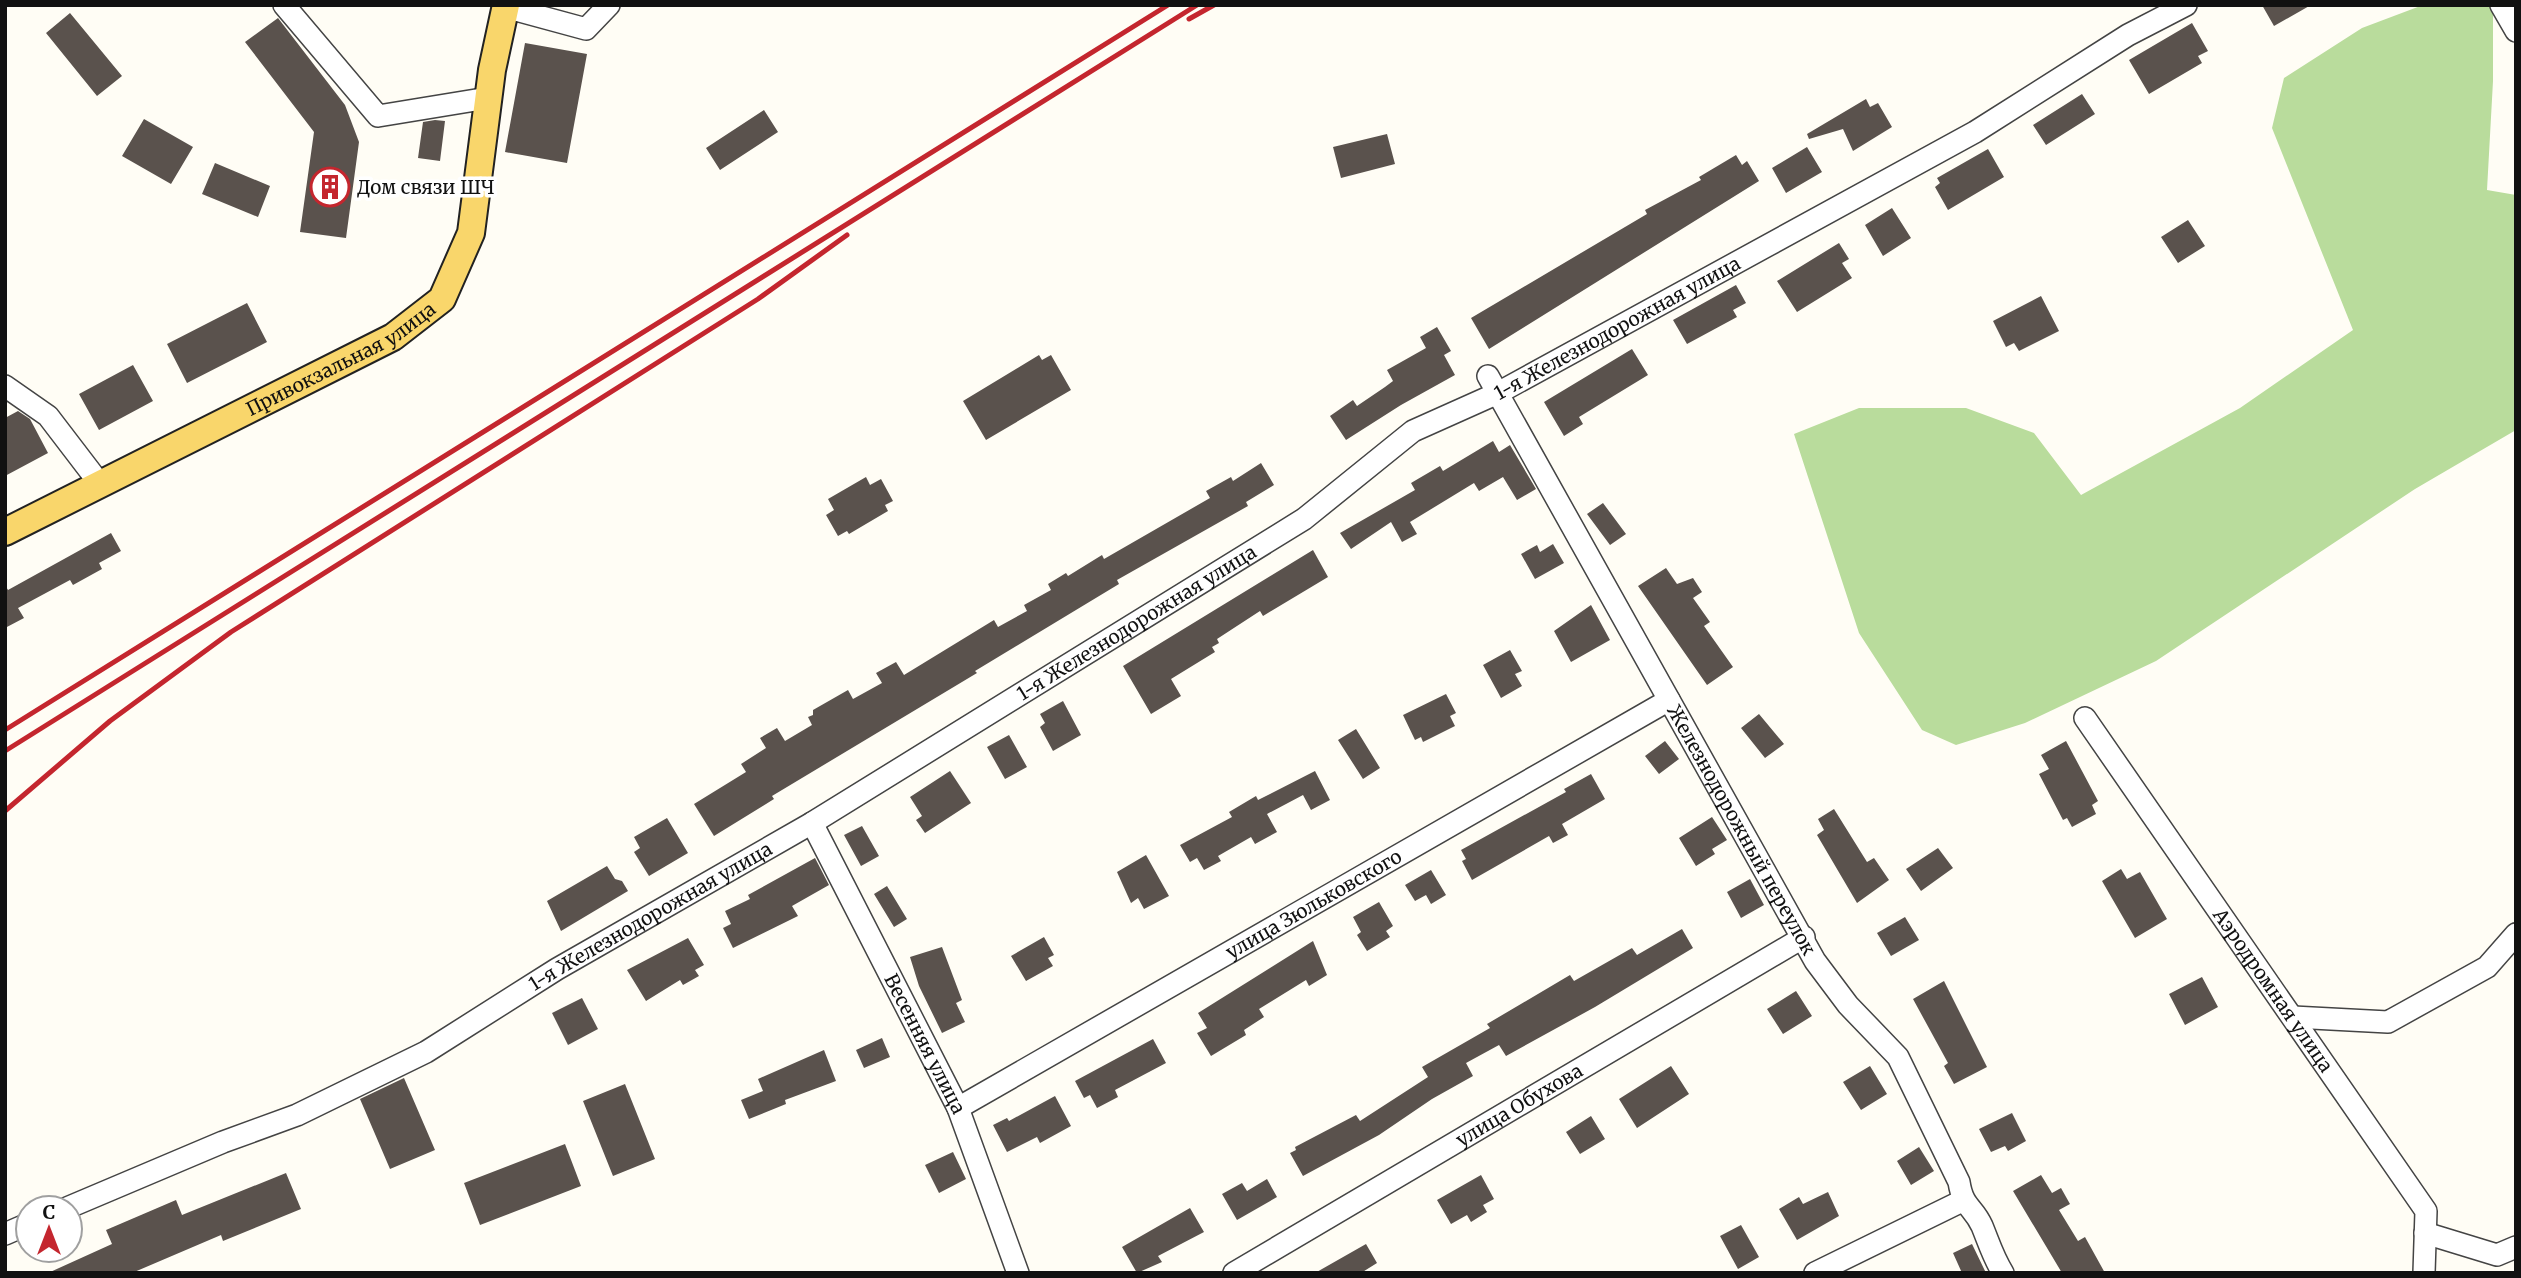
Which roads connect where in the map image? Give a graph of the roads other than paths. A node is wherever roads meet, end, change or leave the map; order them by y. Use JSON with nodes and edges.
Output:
{"nodes":[{"id":1,"x":284,"y":5,"type":"edge"},
{"id":2,"x":609,"y":5,"type":"edge"},
{"id":3,"x":2186,"y":5,"type":"edge"},
{"id":4,"x":2501,"y":5,"type":"edge"},
{"id":5,"x":506,"y":6,"type":"edge"},
{"id":6,"x":2516,"y":32,"type":"edge"},
{"id":7,"x":488,"y":98,"type":"junction"},
{"id":8,"x":1493,"y":385,"type":"junction"},
{"id":9,"x":5,"y":386,"type":"edge"},
{"id":10,"x":100,"y":484,"type":"junction"},
{"id":11,"x":5,"y":532,"type":"edge"},
{"id":12,"x":1669,"y":699,"type":"junction"},
{"id":13,"x":2085,"y":719,"type":"dead end"},
{"id":14,"x":812,"y":822,"type":"junction"},
{"id":15,"x":2516,"y":934,"type":"edge"},
{"id":16,"x":1804,"y":937,"type":"junction"},
{"id":17,"x":2293,"y":1017,"type":"junction"},
{"id":18,"x":958,"y":1108,"type":"junction"},
{"id":19,"x":84,"y":1200,"type":"edge"},
{"id":20,"x":1962,"y":1201,"type":"junction"},
{"id":21,"x":2425,"y":1233,"type":"junction"},
{"id":22,"x":2516,"y":1247,"type":"edge"},
{"id":23,"x":1018,"y":1273,"type":"edge"},
{"id":24,"x":1234,"y":1273,"type":"edge"},
{"id":25,"x":1815,"y":1273,"type":"edge"},
{"id":26,"x":2003,"y":1273,"type":"edge"},
{"id":27,"x":2424,"y":1273,"type":"edge"}],
"edges":[{"from":1,"to":7,"type":"street"},
{"from":2,"to":5,"type":"street"},
{"from":3,"to":8,"type":"street","name":"1-я Железнодорожная улица"},
{"from":4,"to":6,"type":"street"},
{"from":5,"to":7,"type":"main road","name":"Привокзальная улица"},
{"from":7,"to":10,"type":"main road","name":"Привокзальная улица"},
{"from":8,"to":12,"type":"street","name":"Железнодорожный переулок"},
{"from":8,"to":14,"type":"street","name":"1-я Железнодорожная улица"},
{"from":9,"to":10,"type":"street"},
{"from":10,"to":11,"type":"main road","name":"Привокзальная улица"},
{"from":12,"to":16,"type":"street","name":"Железнодорожный переулок"},
{"from":12,"to":18,"type":"street","name":"улица Зюльковского"},
{"from":13,"to":17,"type":"street","name":"Аэродромная улица"},
{"from":14,"to":18,"type":"street","name":"Весенняя улица"},
{"from":14,"to":19,"type":"street","name":"1-я Железнодорожная улица"},
{"from":15,"to":17,"type":"street"},
{"from":16,"to":20,"type":"street","name":"Железнодорожный переулок"},
{"from":16,"to":24,"type":"street","name":"улица Обухова"},
{"from":17,"to":21,"type":"street","name":"Аэродромная улица"},
{"from":18,"to":23,"type":"street","name":"Весенняя улица"},
{"from":20,"to":25,"type":"street"},
{"from":20,"to":26,"type":"street","name":"Железнодорожный переулок"},
{"from":21,"to":22,"type":"street"},
{"from":21,"to":27,"type":"street","name":"Аэродромная улица"}]}
